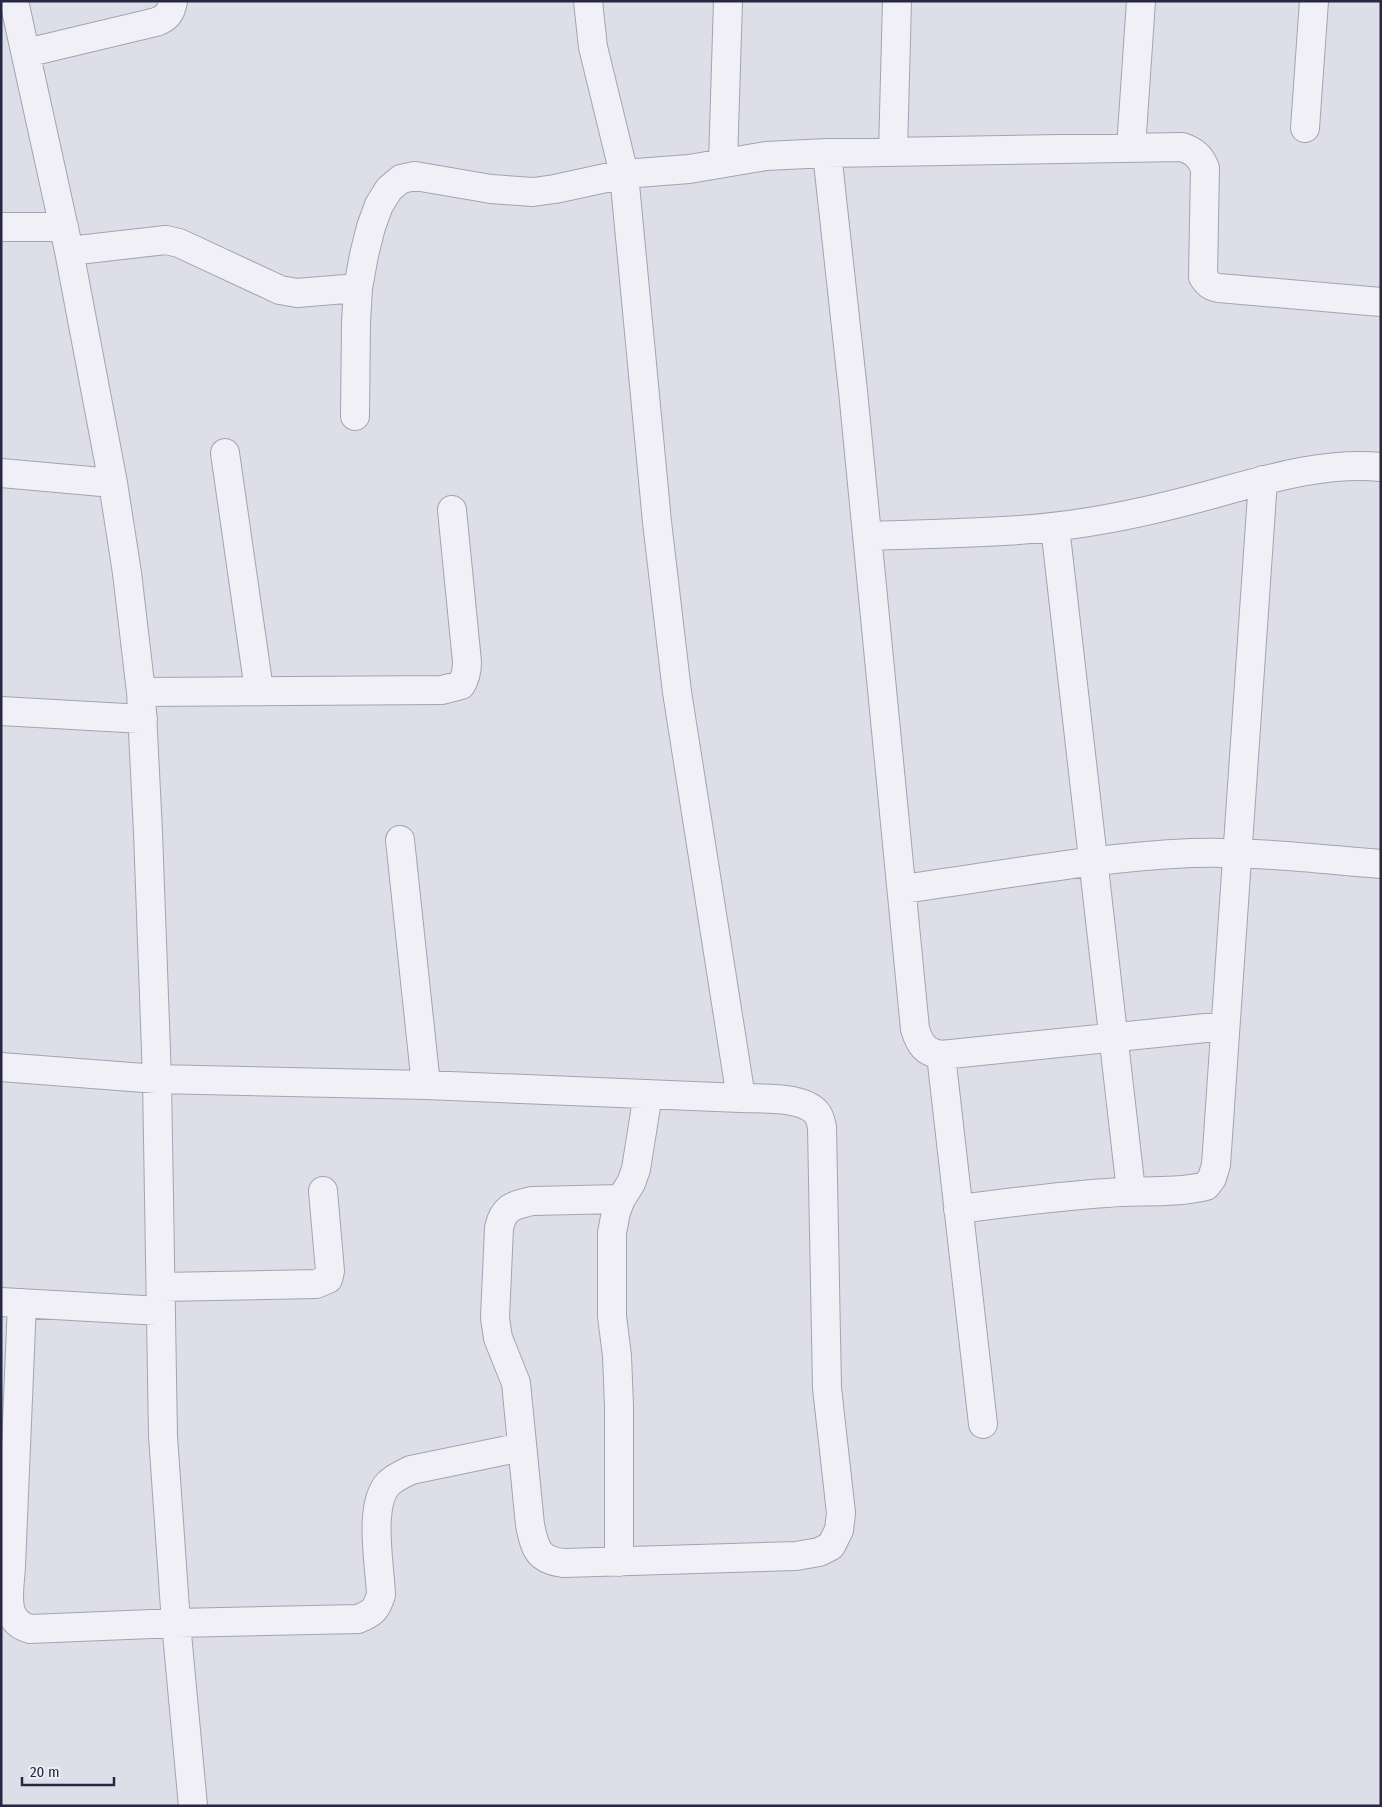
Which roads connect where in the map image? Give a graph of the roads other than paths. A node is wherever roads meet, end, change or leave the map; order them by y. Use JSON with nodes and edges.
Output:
{"nodes":[{"id":1,"x":14,"y":1,"type":"edge"},
{"id":2,"x":173,"y":1,"type":"edge"},
{"id":3,"x":588,"y":1,"type":"edge"},
{"id":4,"x":728,"y":1,"type":"edge"},
{"id":5,"x":897,"y":1,"type":"edge"},
{"id":6,"x":1141,"y":1,"type":"edge"},
{"id":7,"x":1314,"y":1,"type":"edge"},
{"id":8,"x":26,"y":53,"type":"junction"},
{"id":9,"x":1305,"y":128,"type":"dead end"},
{"id":10,"x":1131,"y":148,"type":"junction"},
{"id":11,"x":893,"y":152,"type":"junction"},
{"id":12,"x":827,"y":153,"type":"junction"},
{"id":13,"x":723,"y":162,"type":"junction"},
{"id":14,"x":624,"y":174,"type":"junction"},
{"id":15,"x":1,"y":227,"type":"edge"},
{"id":16,"x":67,"y":239,"type":"junction"},
{"id":17,"x":358,"y":288,"type":"junction"},
{"id":18,"x":1381,"y":302,"type":"edge"},
{"id":19,"x":354,"y":416,"type":"dead end"},
{"id":20,"x":225,"y":453,"type":"dead end"},
{"id":21,"x":1381,"y":466,"type":"edge"},
{"id":22,"x":1,"y":473,"type":"edge"},
{"id":23,"x":1263,"y":480,"type":"junction"},
{"id":24,"x":113,"y":483,"type":"junction"},
{"id":25,"x":452,"y":510,"type":"dead end"},
{"id":26,"x":1055,"y":527,"type":"junction"},
{"id":27,"x":868,"y":536,"type":"junction"},
{"id":28,"x":259,"y":690,"type":"junction"},
{"id":29,"x":141,"y":692,"type":"junction"},
{"id":30,"x":1,"y":711,"type":"edge"},
{"id":31,"x":142,"y":719,"type":"junction"},
{"id":32,"x":400,"y":840,"type":"dead end"},
{"id":33,"x":1238,"y":853,"type":"junction"},
{"id":34,"x":1095,"y":862,"type":"junction"},
{"id":35,"x":1381,"y":864,"type":"edge"},
{"id":36,"x":902,"y":889,"type":"junction"},
{"id":37,"x":1226,"y":1026,"type":"junction"},
{"id":38,"x":1114,"y":1038,"type":"junction"},
{"id":39,"x":941,"y":1055,"type":"junction"},
{"id":40,"x":1,"y":1067,"type":"edge"},
{"id":41,"x":157,"y":1080,"type":"junction"},
{"id":42,"x":426,"y":1085,"type":"junction"},
{"id":43,"x":648,"y":1094,"type":"junction"},
{"id":44,"x":741,"y":1098,"type":"junction"},
{"id":45,"x":323,"y":1191,"type":"dead end"},
{"id":46,"x":1131,"y":1191,"type":"junction"},
{"id":47,"x":621,"y":1199,"type":"junction"},
{"id":48,"x":958,"y":1209,"type":"junction"},
{"id":49,"x":161,"y":1299,"type":"junction"},
{"id":50,"x":12,"y":1303,"type":"edge"},
{"id":51,"x":982,"y":1424,"type":"dead end"},
{"id":52,"x":522,"y":1447,"type":"junction"},
{"id":53,"x":618,"y":1562,"type":"junction"},
{"id":54,"x":6,"y":1566,"type":"edge"},
{"id":55,"x":176,"y":1623,"type":"junction"},
{"id":56,"x":193,"y":1806,"type":"edge"}],
"edges":[{"from":1,"to":8,"type":"street"},
{"from":2,"to":8,"type":"street"},
{"from":3,"to":14,"type":"street"},
{"from":4,"to":13,"type":"street"},
{"from":5,"to":11,"type":"street"},
{"from":6,"to":10,"type":"street"},
{"from":7,"to":9,"type":"street"},
{"from":8,"to":16,"type":"street"},
{"from":10,"to":11,"type":"street"},
{"from":10,"to":18,"type":"street"},
{"from":11,"to":12,"type":"street"},
{"from":12,"to":13,"type":"street"},
{"from":12,"to":27,"type":"street"},
{"from":13,"to":14,"type":"street"},
{"from":14,"to":17,"type":"street"},
{"from":14,"to":44,"type":"street"},
{"from":15,"to":16,"type":"street"},
{"from":16,"to":17,"type":"street"},
{"from":16,"to":24,"type":"street"},
{"from":17,"to":19,"type":"street"},
{"from":20,"to":28,"type":"street"},
{"from":21,"to":23,"type":"street"},
{"from":22,"to":24,"type":"street"},
{"from":23,"to":26,"type":"street"},
{"from":23,"to":33,"type":"street"},
{"from":24,"to":29,"type":"street"},
{"from":25,"to":28,"type":"street"},
{"from":26,"to":27,"type":"street"},
{"from":26,"to":34,"type":"street"},
{"from":27,"to":36,"type":"street"},
{"from":28,"to":29,"type":"street"},
{"from":29,"to":31,"type":"street"},
{"from":30,"to":31,"type":"street"},
{"from":31,"to":41,"type":"street"},
{"from":32,"to":42,"type":"street"},
{"from":33,"to":34,"type":"street"},
{"from":33,"to":35,"type":"street"},
{"from":33,"to":37,"type":"street"},
{"from":34,"to":36,"type":"street"},
{"from":34,"to":38,"type":"street"},
{"from":36,"to":39,"type":"street"},
{"from":37,"to":38,"type":"street"},
{"from":37,"to":46,"type":"street"},
{"from":38,"to":39,"type":"street"},
{"from":38,"to":46,"type":"street"},
{"from":39,"to":48,"type":"street"},
{"from":40,"to":41,"type":"street"},
{"from":41,"to":42,"type":"street"},
{"from":41,"to":49,"type":"street"},
{"from":42,"to":43,"type":"street"},
{"from":43,"to":44,"type":"street"},
{"from":43,"to":47,"type":"street"},
{"from":44,"to":53,"type":"street"},
{"from":45,"to":49,"type":"street"},
{"from":46,"to":48,"type":"street"},
{"from":47,"to":52,"type":"street"},
{"from":47,"to":53,"type":"street"},
{"from":48,"to":51,"type":"street"},
{"from":49,"to":50,"type":"street"},
{"from":49,"to":55,"type":"street"},
{"from":50,"to":54,"type":"street"},
{"from":52,"to":53,"type":"street"},
{"from":52,"to":55,"type":"street"},
{"from":54,"to":55,"type":"street"},
{"from":55,"to":56,"type":"street"}]}
